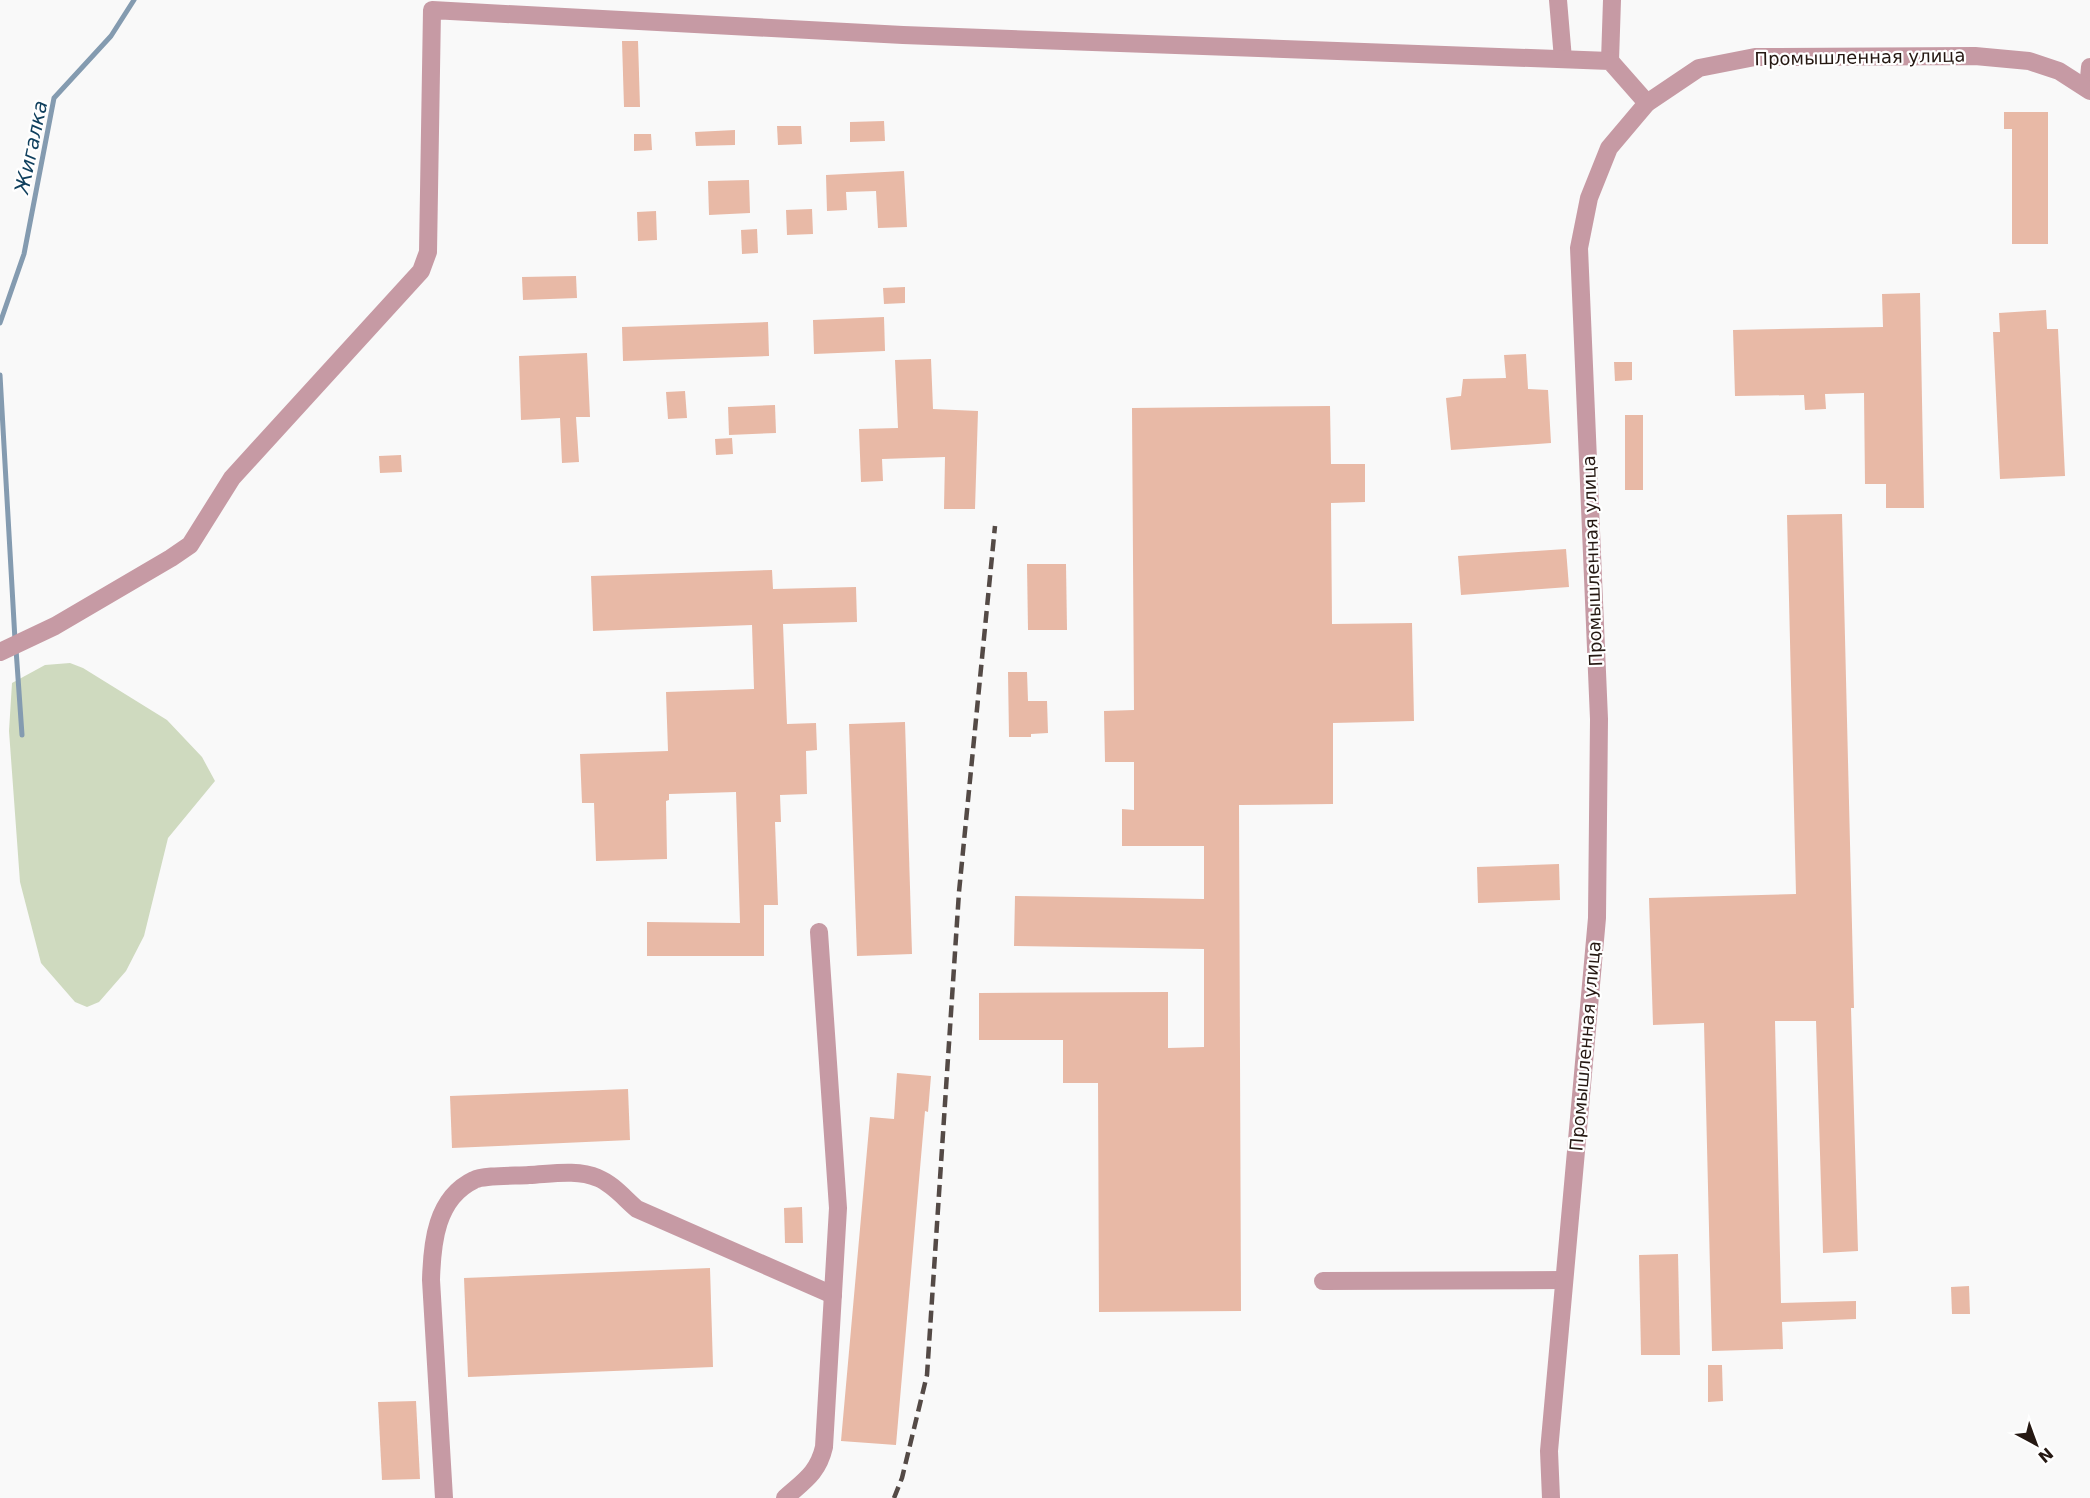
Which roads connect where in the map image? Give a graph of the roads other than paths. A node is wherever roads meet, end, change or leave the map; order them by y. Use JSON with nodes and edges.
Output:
{"nodes":[{"id":1,"x":1558,"y":0,"type":"edge"},
{"id":2,"x":1612,"y":0,"type":"edge"},
{"id":3,"x":1563,"y":59,"type":"junction"},
{"id":4,"x":1610,"y":61,"type":"junction"},
{"id":5,"x":2090,"y":67,"type":"edge"},
{"id":6,"x":2089,"y":90,"type":"edge"},
{"id":7,"x":1647,"y":103,"type":"junction"},
{"id":8,"x":0,"y":652,"type":"edge"},
{"id":9,"x":819,"y":932,"type":"dead end"},
{"id":10,"x":1564,"y":1280,"type":"junction"},
{"id":11,"x":1323,"y":1281,"type":"dead end"},
{"id":12,"x":833,"y":1295,"type":"junction"},
{"id":13,"x":444,"y":1498,"type":"edge"},
{"id":14,"x":785,"y":1498,"type":"edge"},
{"id":15,"x":1551,"y":1498,"type":"edge"}],
"edges":[{"from":1,"to":3,"type":"street"},
{"from":2,"to":4,"type":"street"},
{"from":3,"to":4,"type":"street"},
{"from":3,"to":8,"type":"street"},
{"from":4,"to":7,"type":"street"},
{"from":5,"to":6,"type":"street"},
{"from":6,"to":7,"type":"street","name":"Промышленная улица"},
{"from":7,"to":10,"type":"street","name":"Промышленная улица"},
{"from":9,"to":12,"type":"street"},
{"from":10,"to":11,"type":"street"},
{"from":10,"to":15,"type":"street","name":"Промышленная улица"},
{"from":12,"to":13,"type":"street"},
{"from":12,"to":14,"type":"street"}]}
